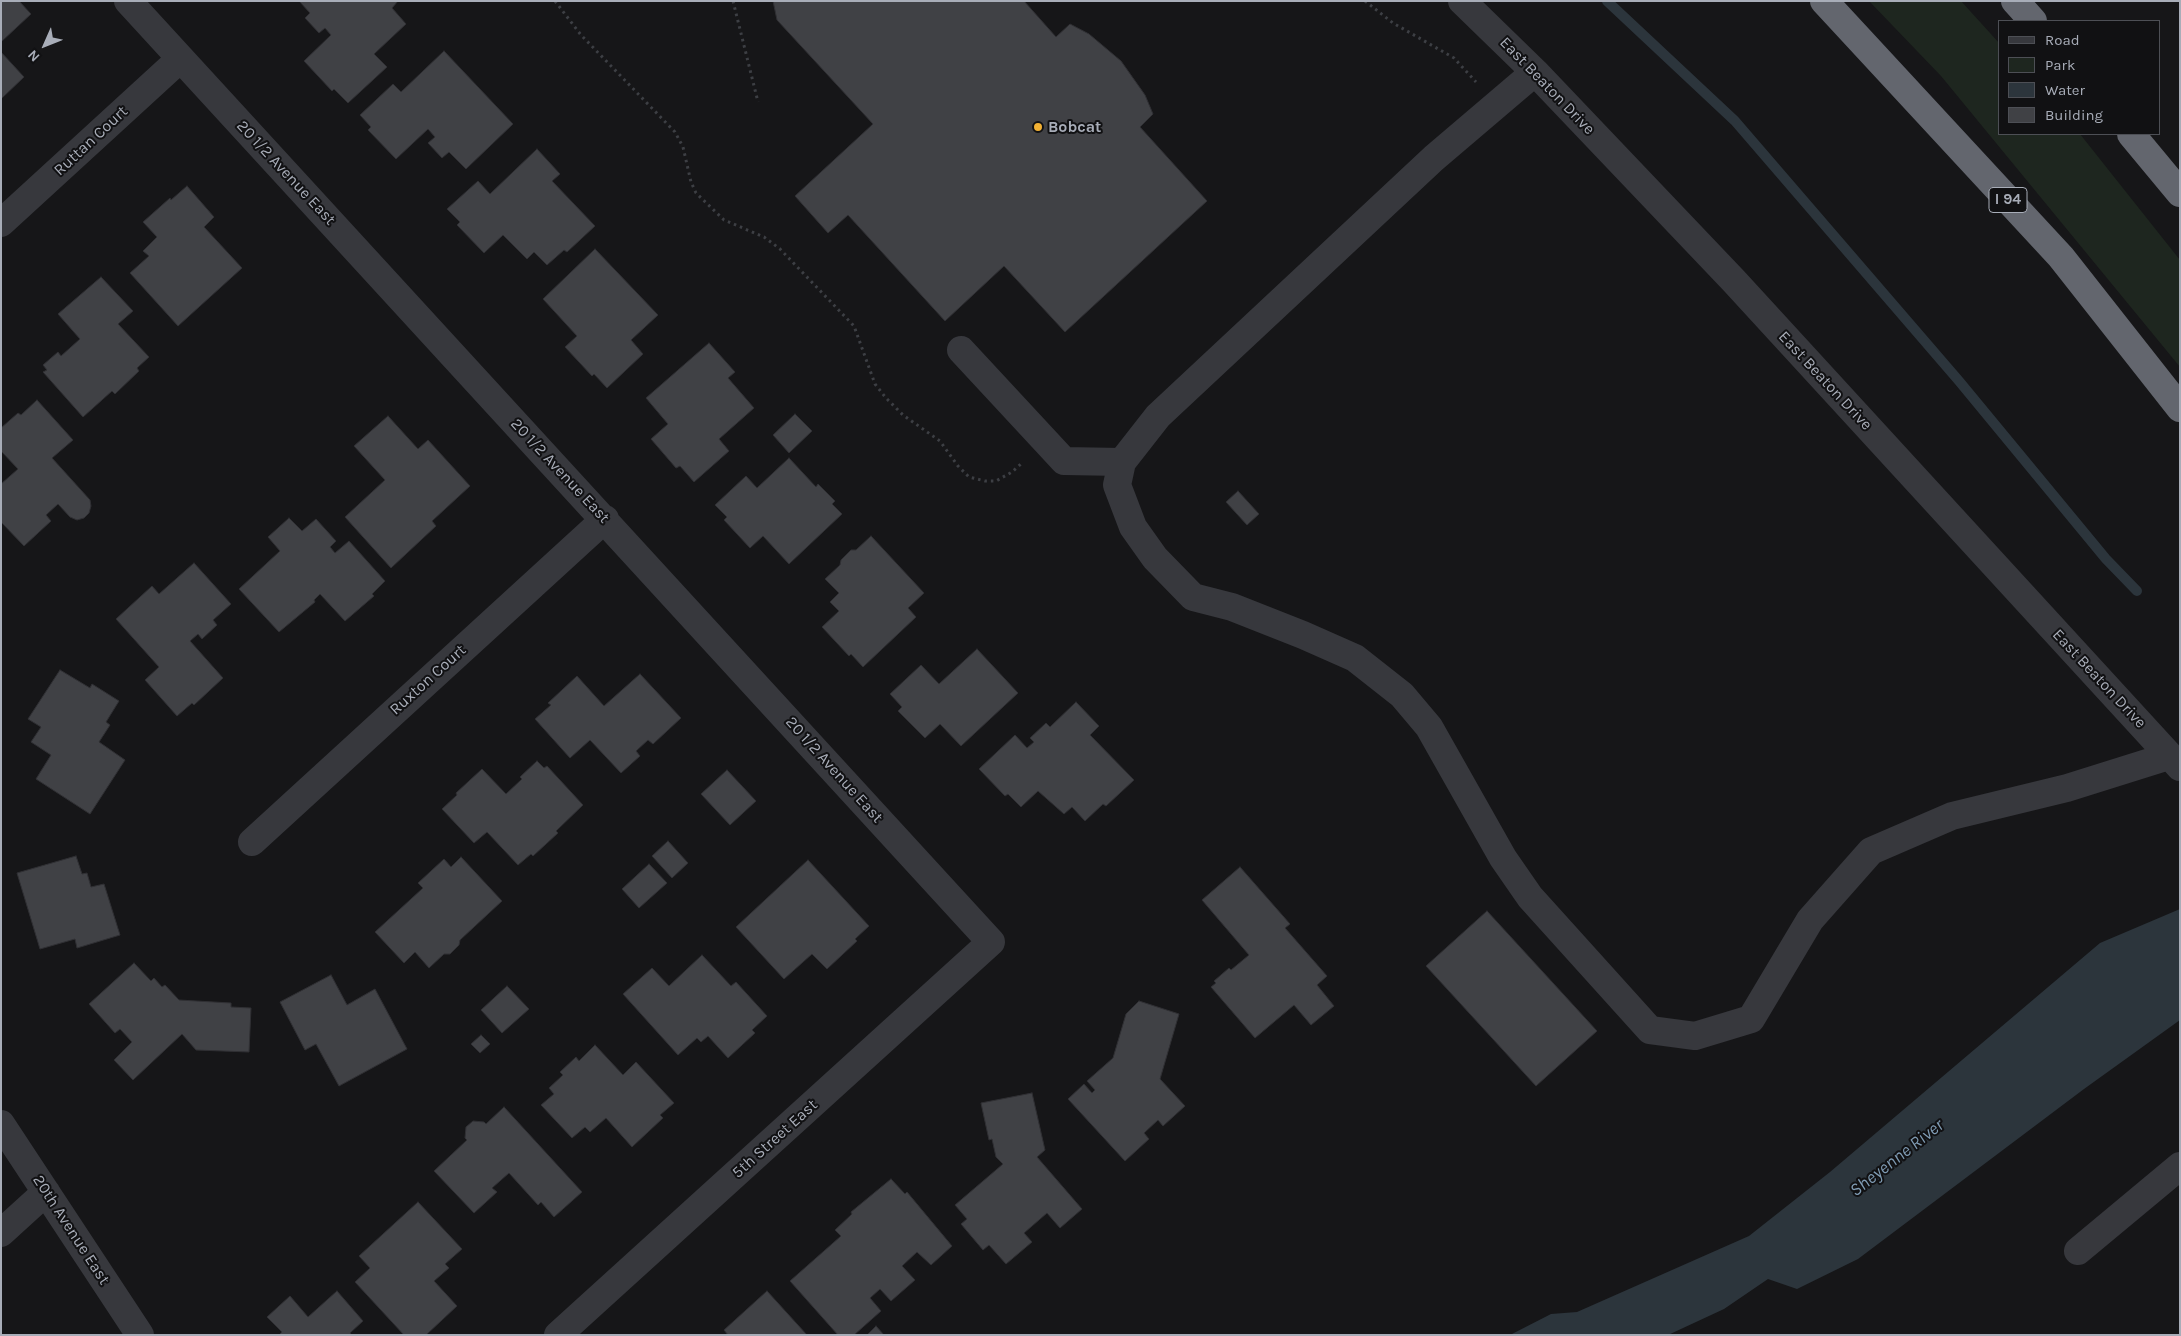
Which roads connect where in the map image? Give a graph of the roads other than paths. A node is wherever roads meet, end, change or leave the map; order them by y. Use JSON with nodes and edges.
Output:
{"nodes":[{"id":1,"x":128,"y":1,"type":"edge"},
{"id":2,"x":1462,"y":1,"type":"edge"},
{"id":3,"x":1824,"y":1,"type":"edge"},
{"id":4,"x":2016,"y":1,"type":"edge"},
{"id":5,"x":2032,"y":20,"type":"edge"},
{"id":6,"x":180,"y":59,"type":"junction"},
{"id":7,"x":1535,"y":72,"type":"junction"},
{"id":8,"x":2132,"y":135,"type":"edge"},
{"id":9,"x":2180,"y":193,"type":"edge"},
{"id":10,"x":1,"y":223,"type":"edge"},
{"id":11,"x":961,"y":350,"type":"dead end"},
{"id":12,"x":2180,"y":408,"type":"edge"},
{"id":13,"x":1122,"y":462,"type":"junction"},
{"id":14,"x":605,"y":519,"type":"junction"},
{"id":15,"x":2174,"y":761,"type":"edge"},
{"id":16,"x":252,"y":842,"type":"dead end"},
{"id":17,"x":991,"y":942,"type":"joint"},
{"id":18,"x":1,"y":1124,"type":"edge"},
{"id":19,"x":2180,"y":1166,"type":"edge"},
{"id":20,"x":46,"y":1192,"type":"junction"},
{"id":21,"x":1,"y":1233,"type":"edge"},
{"id":22,"x":2078,"y":1251,"type":"dead end"},
{"id":23,"x":140,"y":1335,"type":"edge"},
{"id":24,"x":558,"y":1335,"type":"edge"}],
"edges":[{"from":1,"to":6,"type":"street","name":"20 1/2 Avenue East"},
{"from":2,"to":7,"type":"street","name":"East Beaton Drive"},
{"from":3,"to":12,"type":"highway","number":"I 94"},
{"from":4,"to":5,"type":"highway"},
{"from":6,"to":10,"type":"street","name":"Ruttan Court"},
{"from":6,"to":14,"type":"street","name":"20 1/2 Avenue East"},
{"from":7,"to":13,"type":"street"},
{"from":7,"to":15,"type":"street","name":"East Beaton Drive"},
{"from":8,"to":9,"type":"highway"},
{"from":11,"to":13,"type":"street"},
{"from":13,"to":15,"type":"street"},
{"from":14,"to":16,"type":"street","name":"Ruxton Court"},
{"from":14,"to":17,"type":"street","name":"20 1/2 Avenue East"},
{"from":17,"to":24,"type":"street","name":"5th Street East"},
{"from":18,"to":20,"type":"street","name":"20th Avenue East"},
{"from":19,"to":22,"type":"street"},
{"from":20,"to":21,"type":"street"},
{"from":20,"to":23,"type":"street","name":"20th Avenue East"}]}
